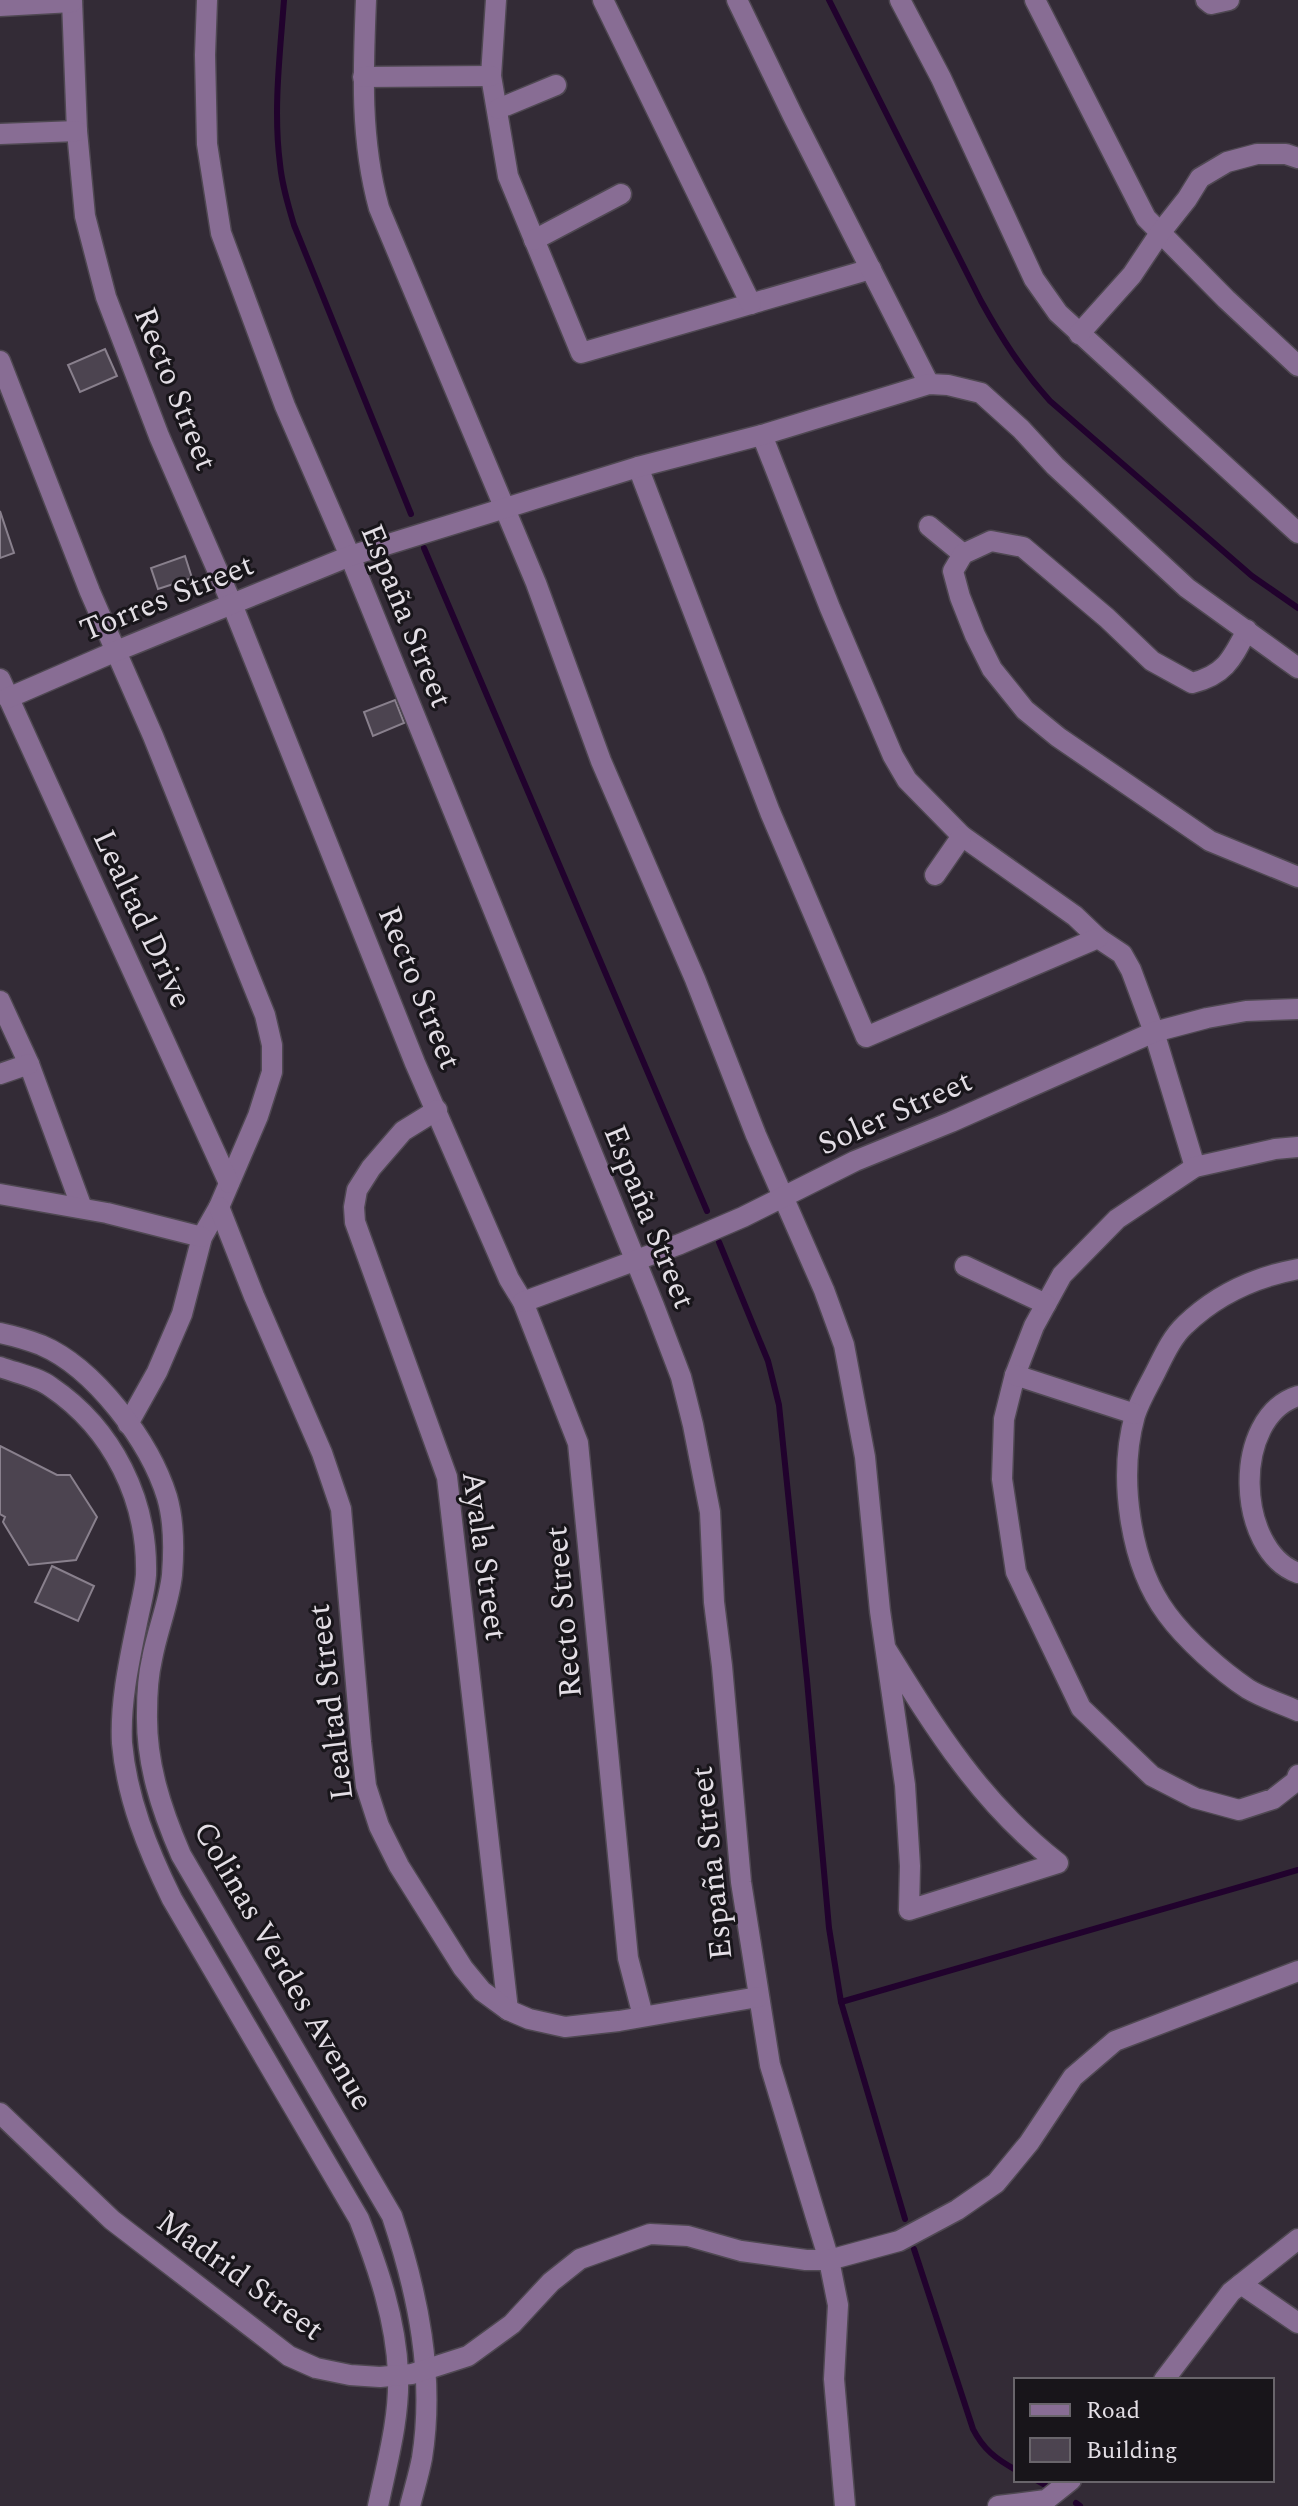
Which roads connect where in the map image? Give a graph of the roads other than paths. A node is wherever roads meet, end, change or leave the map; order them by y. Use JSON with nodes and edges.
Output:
{"nodes":[{"id":1,"x":207,"y":0,"type":"edge"},
{"id":2,"x":366,"y":0,"type":"edge"},
{"id":3,"x":496,"y":0,"type":"edge"},
{"id":4,"x":603,"y":0,"type":"edge"},
{"id":5,"x":737,"y":0,"type":"edge"},
{"id":6,"x":900,"y":0,"type":"edge"},
{"id":7,"x":1035,"y":0,"type":"edge"},
{"id":8,"x":1206,"y":0,"type":"edge"},
{"id":9,"x":1229,"y":0,"type":"edge"},
{"id":10,"x":72,"y":1,"type":"edge"},
{"id":11,"x":0,"y":6,"type":"edge"},
{"id":12,"x":491,"y":76,"type":"junction"},
{"id":13,"x":363,"y":77,"type":"junction"},
{"id":14,"x":556,"y":85,"type":"dead end"},
{"id":15,"x":498,"y":109,"type":"junction"},
{"id":16,"x":77,"y":131,"type":"junction"},
{"id":17,"x":0,"y":134,"type":"edge"},
{"id":18,"x":1298,"y":158,"type":"edge"},
{"id":19,"x":621,"y":194,"type":"dead end"},
{"id":20,"x":1160,"y":233,"type":"junction"},
{"id":21,"x":534,"y":240,"type":"junction"},
{"id":22,"x":871,"y":269,"type":"junction"},
{"id":23,"x":751,"y":304,"type":"junction"},
{"id":24,"x":1079,"y":334,"type":"junction"},
{"id":25,"x":0,"y":361,"type":"edge"},
{"id":26,"x":1298,"y":366,"type":"edge"},
{"id":27,"x":929,"y":384,"type":"junction"},
{"id":28,"x":762,"y":435,"type":"junction"},
{"id":29,"x":638,"y":467,"type":"junction"},
{"id":30,"x":505,"y":507,"type":"junction"},
{"id":31,"x":929,"y":526,"type":"dead end"},
{"id":32,"x":1298,"y":533,"type":"edge"},
{"id":33,"x":963,"y":554,"type":"junction"},
{"id":34,"x":350,"y":556,"type":"junction"},
{"id":35,"x":232,"y":604,"type":"junction"},
{"id":36,"x":1247,"y":630,"type":"junction"},
{"id":37,"x":114,"y":652,"type":"junction"},
{"id":38,"x":1298,"y":668,"type":"edge"},
{"id":39,"x":4,"y":689,"type":"edge"},
{"id":40,"x":962,"y":836,"type":"junction"},
{"id":41,"x":935,"y":875,"type":"dead end"},
{"id":42,"x":1298,"y":877,"type":"edge"},
{"id":43,"x":1098,"y":938,"type":"junction"},
{"id":44,"x":0,"y":1001,"type":"edge"},
{"id":45,"x":1298,"y":1009,"type":"edge"},
{"id":46,"x":1154,"y":1032,"type":"junction"},
{"id":47,"x":29,"y":1064,"type":"junction"},
{"id":48,"x":0,"y":1074,"type":"edge"},
{"id":49,"x":437,"y":1110,"type":"junction"},
{"id":50,"x":1298,"y":1147,"type":"edge"},
{"id":51,"x":1195,"y":1167,"type":"junction"},
{"id":52,"x":229,"y":1183,"type":"junction"},
{"id":53,"x":0,"y":1194,"type":"edge"},
{"id":54,"x":783,"y":1196,"type":"junction"},
{"id":55,"x":219,"y":1207,"type":"junction"},
{"id":56,"x":82,"y":1208,"type":"junction"},
{"id":57,"x":202,"y":1237,"type":"junction"},
{"id":58,"x":633,"y":1260,"type":"junction"},
{"id":59,"x":965,"y":1266,"type":"dead end"},
{"id":60,"x":1298,"y":1269,"type":"edge"},
{"id":61,"x":523,"y":1302,"type":"junction"},
{"id":62,"x":1046,"y":1304,"type":"junction"},
{"id":63,"x":0,"y":1333,"type":"edge"},
{"id":64,"x":0,"y":1367,"type":"edge"},
{"id":65,"x":1015,"y":1375,"type":"junction"},
{"id":66,"x":1298,"y":1396,"type":"edge"},
{"id":67,"x":1135,"y":1414,"type":"junction"},
{"id":68,"x":128,"y":1424,"type":"junction"},
{"id":69,"x":1298,"y":1573,"type":"edge"},
{"id":70,"x":886,"y":1649,"type":"junction"},
{"id":71,"x":1298,"y":1711,"type":"edge"},
{"id":72,"x":1298,"y":1775,"type":"edge"},
{"id":73,"x":1298,"y":1971,"type":"edge"},
{"id":74,"x":758,"y":1997,"type":"junction"},
{"id":75,"x":508,"y":2010,"type":"junction"},
{"id":76,"x":643,"y":2016,"type":"junction"},
{"id":77,"x":0,"y":2113,"type":"edge"},
{"id":78,"x":1298,"y":2239,"type":"edge"},
{"id":79,"x":829,"y":2260,"type":"junction"},
{"id":80,"x":1241,"y":2284,"type":"junction"},
{"id":81,"x":1298,"y":2323,"type":"edge"},
{"id":82,"x":425,"y":2370,"type":"junction"},
{"id":83,"x":399,"y":2375,"type":"junction"},
{"id":84,"x":1166,"y":2378,"type":"edge"},
{"id":85,"x":1070,"y":2482,"type":"edge"},
{"id":86,"x":378,"y":2506,"type":"edge"},
{"id":87,"x":410,"y":2506,"type":"edge"},
{"id":88,"x":845,"y":2506,"type":"edge"},
{"id":89,"x":998,"y":2506,"type":"edge"}],
"edges":[{"from":1,"to":34,"type":"street","name":"España Street"},
{"from":2,"to":13,"type":"street"},
{"from":3,"to":12,"type":"street"},
{"from":4,"to":23,"type":"street"},
{"from":5,"to":22,"type":"street"},
{"from":6,"to":24,"type":"street"},
{"from":7,"to":20,"type":"street"},
{"from":8,"to":9,"type":"street"},
{"from":10,"to":11,"type":"street"},
{"from":10,"to":16,"type":"street","name":"Recto Street"},
{"from":12,"to":13,"type":"street"},
{"from":12,"to":15,"type":"street"},
{"from":13,"to":30,"type":"street"},
{"from":14,"to":15,"type":"street"},
{"from":15,"to":21,"type":"street"},
{"from":16,"to":17,"type":"street"},
{"from":16,"to":35,"type":"street","name":"Recto Street"},
{"from":18,"to":20,"type":"street"},
{"from":19,"to":21,"type":"street"},
{"from":20,"to":24,"type":"street"},
{"from":20,"to":26,"type":"street"},
{"from":21,"to":23,"type":"street"},
{"from":22,"to":23,"type":"street"},
{"from":22,"to":27,"type":"street"},
{"from":24,"to":32,"type":"street"},
{"from":25,"to":37,"type":"street"},
{"from":27,"to":28,"type":"street","name":"Torres Street"},
{"from":27,"to":36,"type":"street"},
{"from":28,"to":29,"type":"street","name":"Torres Street"},
{"from":28,"to":40,"type":"street"},
{"from":29,"to":30,"type":"street","name":"Torres Street"},
{"from":29,"to":43,"type":"street"},
{"from":30,"to":34,"type":"street","name":"Torres Street"},
{"from":30,"to":54,"type":"street"},
{"from":31,"to":33,"type":"street"},
{"from":33,"to":36,"type":"street"},
{"from":33,"to":42,"type":"street"},
{"from":34,"to":35,"type":"street","name":"Torres Street"},
{"from":34,"to":58,"type":"street","name":"España Street"},
{"from":35,"to":37,"type":"street","name":"Torres Street"},
{"from":35,"to":49,"type":"street","name":"Recto Street"},
{"from":36,"to":38,"type":"street"},
{"from":37,"to":39,"type":"street","name":"Torres Street"},
{"from":37,"to":52,"type":"street"},
{"from":39,"to":52,"type":"street","name":"Lealtad Drive"},
{"from":40,"to":41,"type":"street"},
{"from":40,"to":43,"type":"street"},
{"from":43,"to":46,"type":"street"},
{"from":44,"to":47,"type":"street"},
{"from":45,"to":46,"type":"street","name":"Soler Street"},
{"from":46,"to":51,"type":"street"},
{"from":46,"to":54,"type":"street","name":"Soler Street"},
{"from":47,"to":48,"type":"street"},
{"from":47,"to":56,"type":"street"},
{"from":49,"to":61,"type":"street","name":"Recto Street"},
{"from":49,"to":75,"type":"street","name":"Ayala Street"},
{"from":50,"to":51,"type":"street"},
{"from":51,"to":62,"type":"street"},
{"from":52,"to":55,"type":"street"},
{"from":53,"to":56,"type":"street"},
{"from":54,"to":58,"type":"street","name":"Soler Street"},
{"from":54,"to":70,"type":"street"},
{"from":55,"to":57,"type":"street"},
{"from":55,"to":75,"type":"street","name":"Lealtad Street"},
{"from":56,"to":57,"type":"street"},
{"from":57,"to":68,"type":"street"},
{"from":58,"to":61,"type":"street","name":"Soler Street"},
{"from":58,"to":74,"type":"street","name":"España Street"},
{"from":59,"to":62,"type":"street"},
{"from":60,"to":67,"type":"street"},
{"from":61,"to":76,"type":"street","name":"Recto Street"},
{"from":62,"to":65,"type":"street"},
{"from":63,"to":68,"type":"street","name":"Colinas Verdes Avenue"},
{"from":64,"to":83,"type":"street","name":"Colinas Verdes Avenue"},
{"from":65,"to":67,"type":"street"},
{"from":65,"to":72,"type":"street"},
{"from":66,"to":69,"type":"street"},
{"from":67,"to":71,"type":"street"},
{"from":68,"to":82,"type":"street","name":"Colinas Verdes Avenue"},
{"from":70,"to":70,"type":"street"},
{"from":73,"to":79,"type":"street","name":"Madrid Street"},
{"from":74,"to":76,"type":"street","name":"Lealtad Street"},
{"from":74,"to":79,"type":"street","name":"España Street"},
{"from":75,"to":76,"type":"street","name":"Lealtad Street"},
{"from":77,"to":83,"type":"street","name":"Madrid Street"},
{"from":78,"to":80,"type":"street"},
{"from":79,"to":82,"type":"street","name":"Madrid Street"},
{"from":79,"to":88,"type":"street","name":"España Street"},
{"from":80,"to":81,"type":"street"},
{"from":80,"to":84,"type":"street"},
{"from":82,"to":83,"type":"street","name":"Madrid Street"},
{"from":82,"to":87,"type":"street","name":"Colinas Verdes Avenue"},
{"from":83,"to":86,"type":"street","name":"Colinas Verdes Avenue"},
{"from":85,"to":89,"type":"street"}]}
